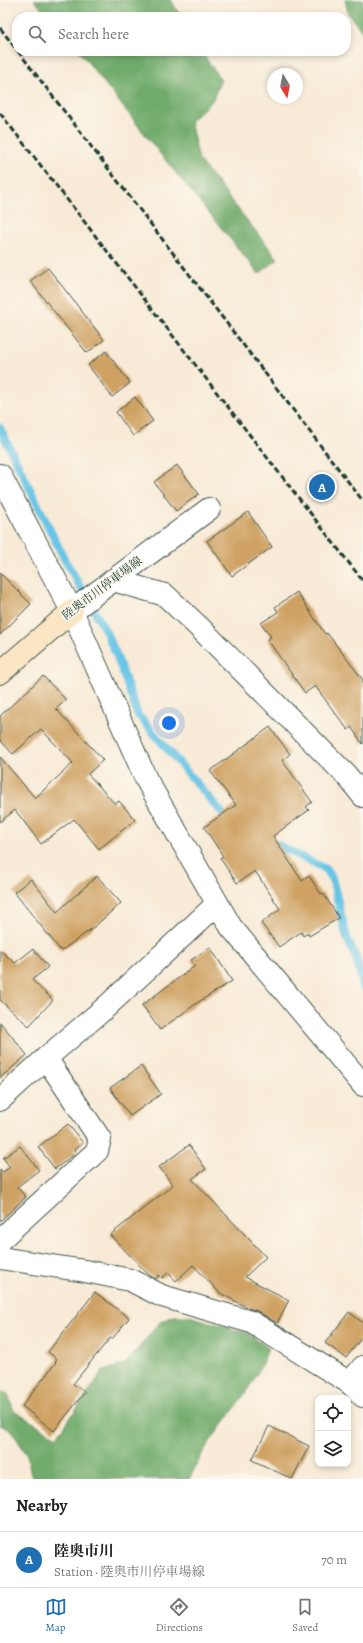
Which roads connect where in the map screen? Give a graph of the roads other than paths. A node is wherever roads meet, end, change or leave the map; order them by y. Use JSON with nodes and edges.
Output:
{"nodes":[{"id":1,"x":0,"y":475,"type":"edge"},
{"id":2,"x":209,"y":509,"type":"dead end"},
{"id":3,"x":113,"y":580,"type":"junction"},
{"id":4,"x":72,"y":611,"type":"junction"},
{"id":5,"x":0,"y":673,"type":"edge"},
{"id":6,"x":363,"y":796,"type":"edge"},
{"id":7,"x":217,"y":904,"type":"junction"},
{"id":8,"x":46,"y":1058,"type":"junction"},
{"id":9,"x":363,"y":1085,"type":"edge"},
{"id":10,"x":0,"y":1100,"type":"edge"},
{"id":11,"x":0,"y":1240,"type":"edge"},
{"id":12,"x":0,"y":1258,"type":"edge"},
{"id":13,"x":359,"y":1382,"type":"edge"}],
"edges":[{"from":1,"to":4,"type":"street"},
{"from":2,"to":3,"type":"street","name":"陸奥市川停車場線"},
{"from":3,"to":4,"type":"street","name":"陸奥市川停車場線"},
{"from":3,"to":6,"type":"street"},
{"from":4,"to":5,"type":"main road","name":"陸奥市川停車場線"},
{"from":4,"to":7,"type":"street"},
{"from":7,"to":8,"type":"street"},
{"from":7,"to":9,"type":"street"},
{"from":8,"to":10,"type":"street"},
{"from":8,"to":11,"type":"street"},
{"from":12,"to":13,"type":"street"}]}
